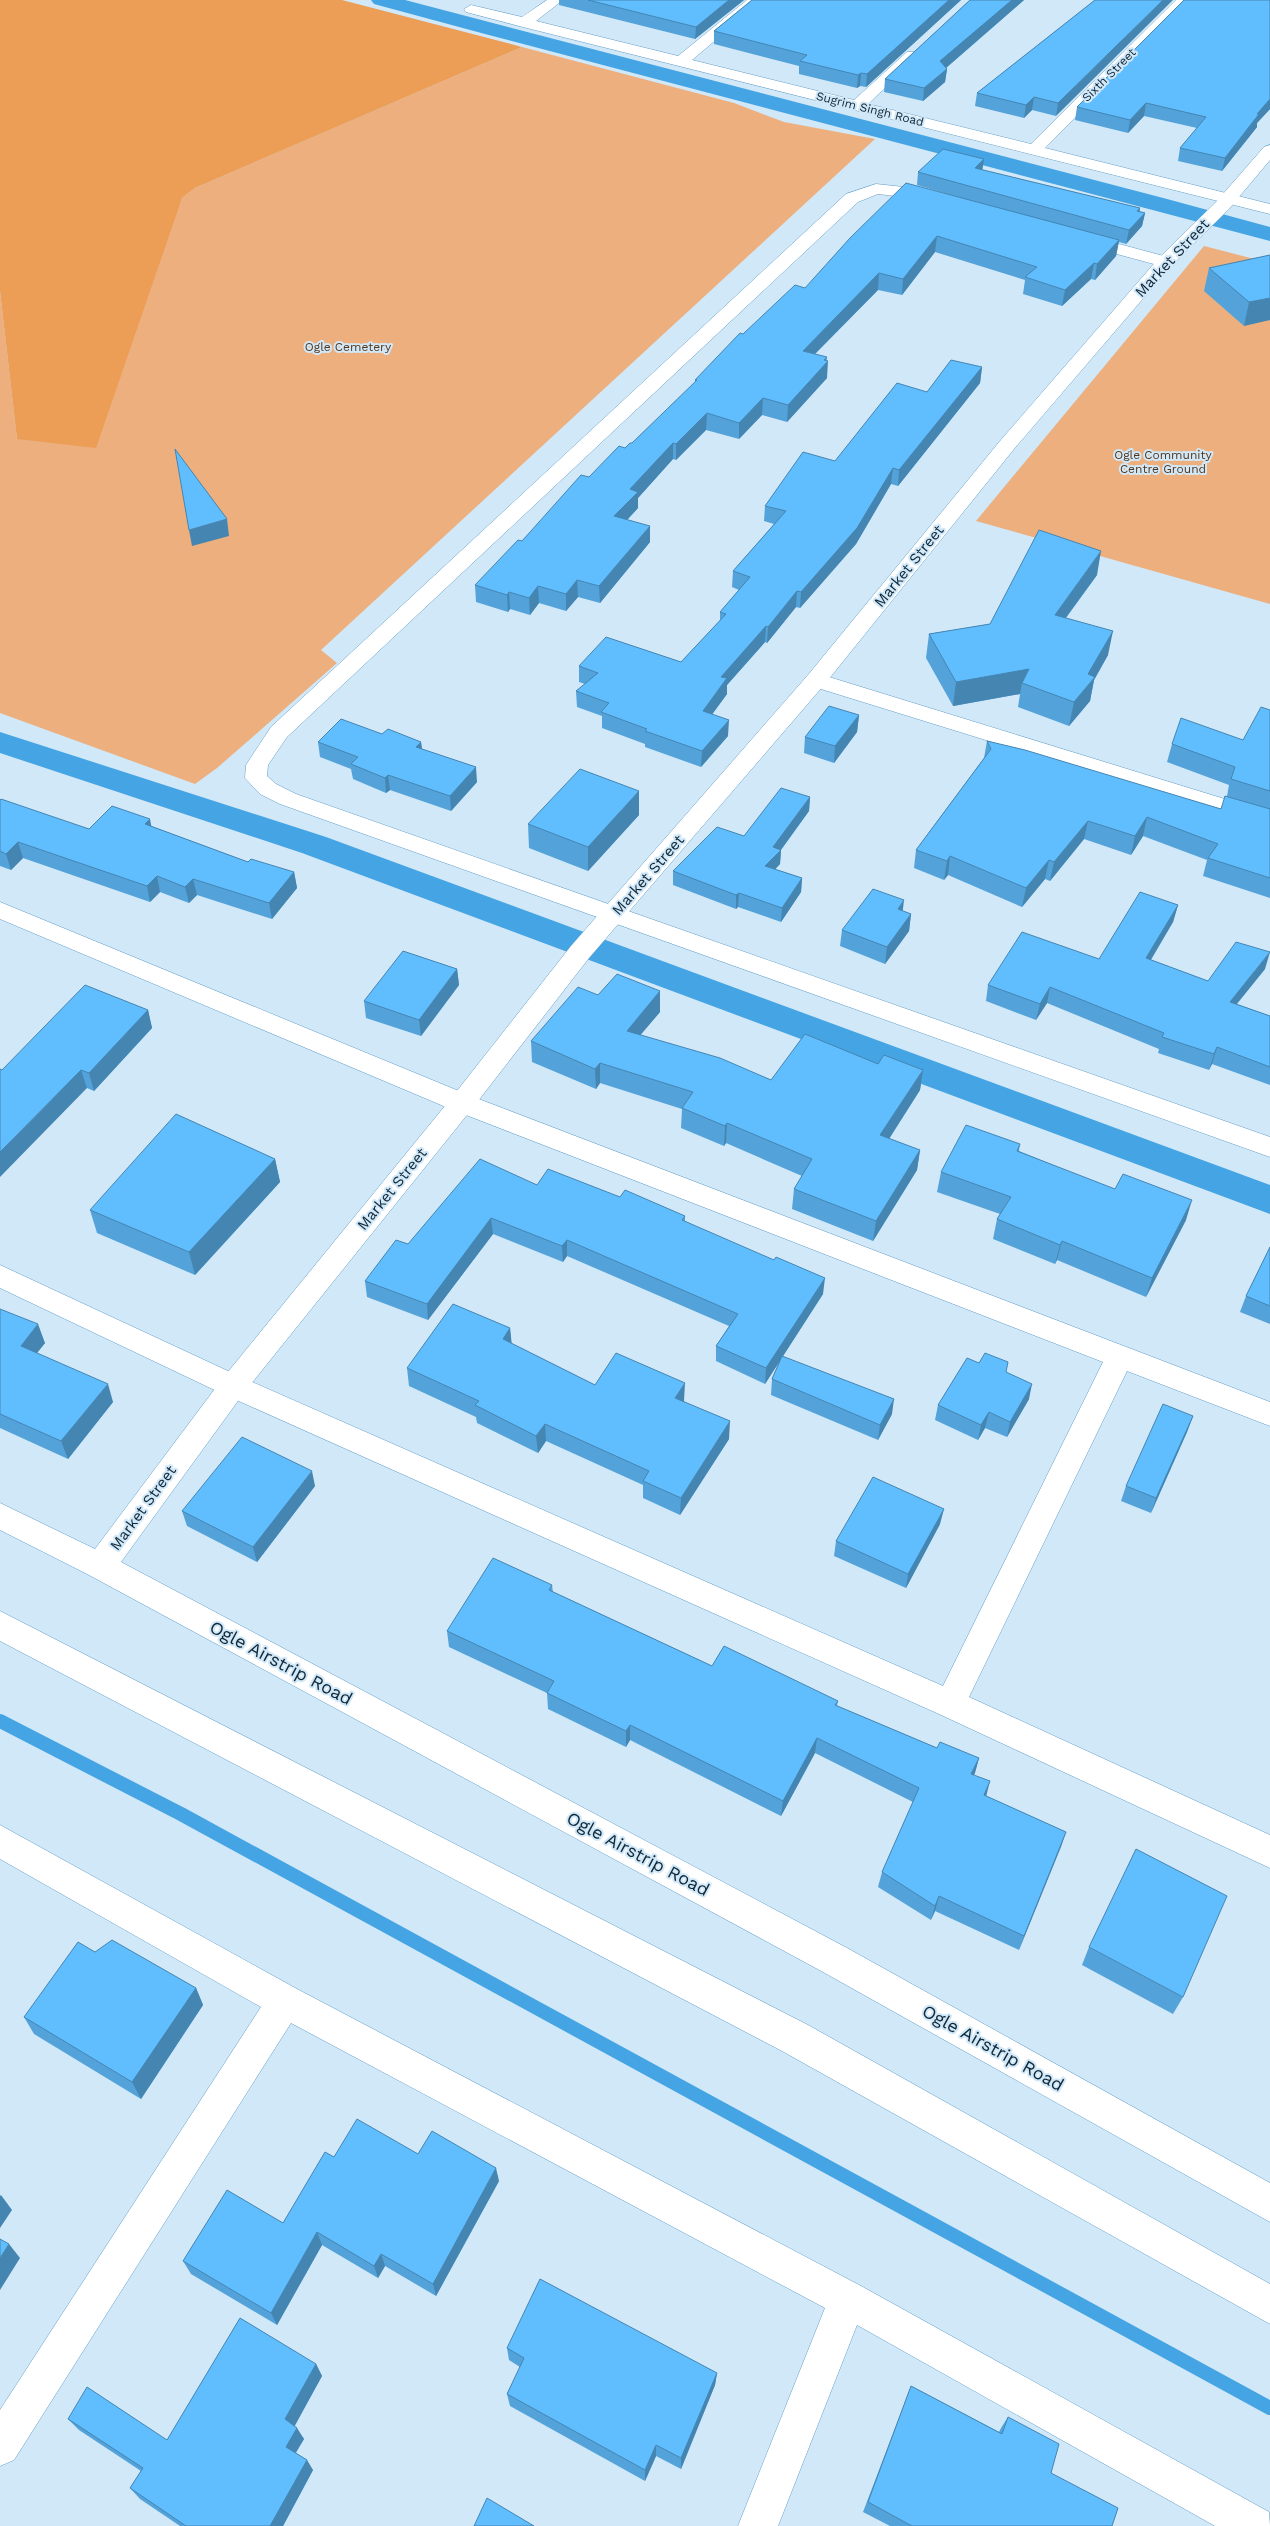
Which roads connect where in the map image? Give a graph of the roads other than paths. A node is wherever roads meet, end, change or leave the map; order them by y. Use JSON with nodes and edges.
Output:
{"nodes":[{"id":1,"x":556,"y":0,"type":"edge"},
{"id":2,"x":756,"y":0,"type":"edge"},
{"id":3,"x":1184,"y":0,"type":"edge"},
{"id":4,"x":471,"y":9,"type":"dead end"},
{"id":5,"x":524,"y":23,"type":"junction"},
{"id":6,"x":921,"y":46,"type":"edge"},
{"id":7,"x":680,"y":62,"type":"junction"},
{"id":8,"x":857,"y":106,"type":"junction"},
{"id":9,"x":1034,"y":150,"type":"junction"},
{"id":10,"x":1270,"y":150,"type":"edge"},
{"id":11,"x":1225,"y":203,"type":"junction"},
{"id":12,"x":950,"y":204,"type":"edge"},
{"id":13,"x":1270,"y":209,"type":"edge"},
{"id":14,"x":1062,"y":234,"type":"edge"},
{"id":15,"x":1165,"y":262,"type":"junction"},
{"id":16,"x":816,"y":680,"type":"junction"},
{"id":17,"x":1270,"y":821,"type":"edge"},
{"id":18,"x":0,"y":910,"type":"edge"},
{"id":19,"x":608,"y":921,"type":"junction"},
{"id":20,"x":462,"y":1103,"type":"junction"},
{"id":21,"x":1270,"y":1147,"type":"edge"},
{"id":22,"x":0,"y":1276,"type":"edge"},
{"id":23,"x":1120,"y":1356,"type":"junction"},
{"id":24,"x":233,"y":1386,"type":"junction"},
{"id":25,"x":1270,"y":1414,"type":"edge"},
{"id":26,"x":0,"y":1516,"type":"edge"},
{"id":27,"x":100,"y":1566,"type":"junction"},
{"id":28,"x":0,"y":1625,"type":"edge"},
{"id":29,"x":950,"y":1704,"type":"junction"},
{"id":30,"x":0,"y":1841,"type":"edge"},
{"id":31,"x":1270,"y":1852,"type":"edge"},
{"id":32,"x":285,"y":2001,"type":"junction"},
{"id":33,"x":1270,"y":2203,"type":"edge"},
{"id":34,"x":848,"y":2299,"type":"junction"},
{"id":35,"x":1270,"y":2305,"type":"edge"},
{"id":36,"x":0,"y":2446,"type":"edge"},
{"id":37,"x":758,"y":2526,"type":"edge"},
{"id":38,"x":1255,"y":2526,"type":"edge"}],
"edges":[{"from":1,"to":5,"type":"street"},
{"from":2,"to":7,"type":"street"},
{"from":3,"to":9,"type":"street","name":"Sixth Street"},
{"from":4,"to":5,"type":"street","name":"Sugrim Singh Road"},
{"from":5,"to":7,"type":"street","name":"Sugrim Singh Road"},
{"from":6,"to":8,"type":"street"},
{"from":7,"to":8,"type":"street","name":"Sugrim Singh Road"},
{"from":8,"to":9,"type":"street","name":"Sugrim Singh Road"},
{"from":9,"to":11,"type":"street","name":"Sugrim Singh Road"},
{"from":10,"to":11,"type":"street","name":"Market Street"},
{"from":11,"to":13,"type":"street","name":"Sugrim Singh Road"},
{"from":11,"to":15,"type":"street","name":"Market Street"},
{"from":12,"to":19,"type":"street"},
{"from":14,"to":15,"type":"street"},
{"from":15,"to":16,"type":"street","name":"Market Street"},
{"from":16,"to":17,"type":"street"},
{"from":16,"to":19,"type":"street","name":"Market Street"},
{"from":18,"to":20,"type":"street"},
{"from":19,"to":20,"type":"street","name":"Market Street"},
{"from":19,"to":21,"type":"street"},
{"from":20,"to":23,"type":"street"},
{"from":20,"to":24,"type":"street","name":"Market Street"},
{"from":22,"to":24,"type":"street"},
{"from":23,"to":25,"type":"street"},
{"from":23,"to":29,"type":"street"},
{"from":24,"to":27,"type":"street","name":"Market Street"},
{"from":24,"to":29,"type":"street"},
{"from":26,"to":27,"type":"street","name":"Ogle Airstrip Road"},
{"from":27,"to":33,"type":"street","name":"Ogle Airstrip Road"},
{"from":28,"to":35,"type":"street"},
{"from":29,"to":31,"type":"street"},
{"from":30,"to":32,"type":"street"},
{"from":32,"to":34,"type":"street"},
{"from":32,"to":36,"type":"street"},
{"from":34,"to":37,"type":"street"},
{"from":34,"to":38,"type":"street"}]}
